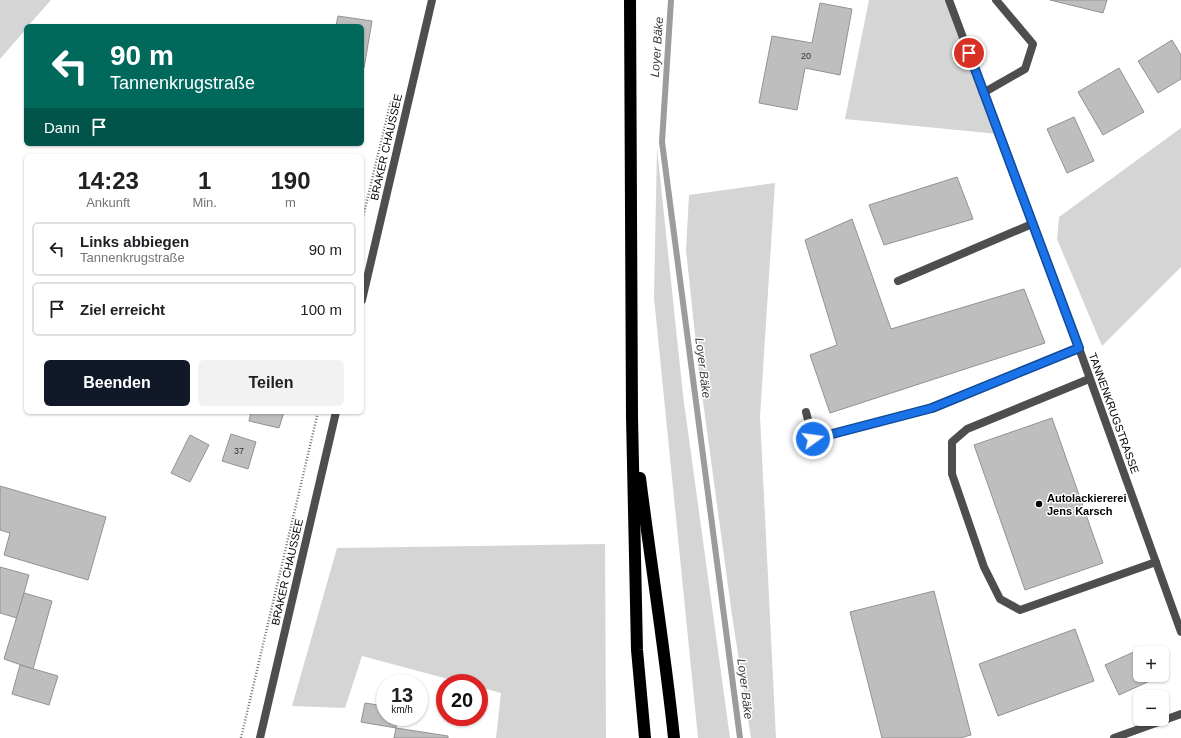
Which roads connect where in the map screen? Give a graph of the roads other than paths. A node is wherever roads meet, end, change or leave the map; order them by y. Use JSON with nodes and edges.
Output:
{"nodes":[{"id":1,"x":432,"y":0,"type":"edge"},
{"id":2,"x":630,"y":0,"type":"edge"},
{"id":3,"x":950,"y":0,"type":"edge"},
{"id":4,"x":996,"y":0,"type":"edge"},
{"id":5,"x":983,"y":93,"type":"junction"},
{"id":6,"x":1032,"y":224,"type":"junction"},
{"id":7,"x":898,"y":281,"type":"dead end"},
{"id":8,"x":364,"y":291,"type":"edge"},
{"id":9,"x":1079,"y":348,"type":"junction"},
{"id":10,"x":1089,"y":379,"type":"junction"},
{"id":11,"x":806,"y":412,"type":"dead end"},
{"id":12,"x":336,"y":414,"type":"edge"},
{"id":13,"x":632,"y":417,"type":"junction"},
{"id":14,"x":1156,"y":562,"type":"junction"},
{"id":15,"x":1181,"y":632,"type":"edge"},
{"id":16,"x":1181,"y":714,"type":"edge"},
{"id":17,"x":260,"y":738,"type":"edge"},
{"id":18,"x":645,"y":738,"type":"edge"},
{"id":19,"x":674,"y":738,"type":"edge"},
{"id":20,"x":1114,"y":738,"type":"edge"}],
"edges":[{"from":1,"to":8,"type":"street","name":"BRAKER CHAUSSEE"},
{"from":2,"to":13,"type":"highway"},
{"from":3,"to":5,"type":"street","name":"TANNENKRUGSTRASSE"},
{"from":4,"to":5,"type":"street"},
{"from":5,"to":6,"type":"street","name":"TANNENKRUGSTRASSE"},
{"from":6,"to":7,"type":"street"},
{"from":6,"to":9,"type":"street","name":"TANNENKRUGSTRASSE"},
{"from":9,"to":10,"type":"street","name":"TANNENKRUGSTRASSE"},
{"from":9,"to":11,"type":"street"},
{"from":10,"to":14,"type":"street","name":"TANNENKRUGSTRASSE"},
{"from":10,"to":14,"type":"street"},
{"from":12,"to":17,"type":"street","name":"BRAKER CHAUSSEE"},
{"from":13,"to":18,"type":"highway"},
{"from":13,"to":19,"type":"highway"},
{"from":14,"to":15,"type":"street","name":"TANNENKRUGSTRASSE"},
{"from":16,"to":20,"type":"street"}]}
